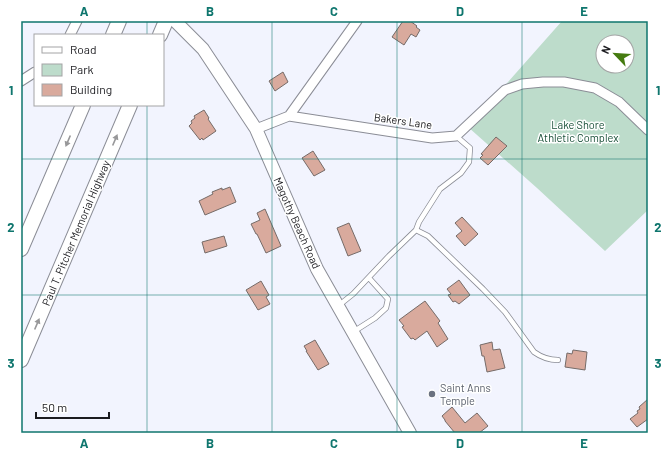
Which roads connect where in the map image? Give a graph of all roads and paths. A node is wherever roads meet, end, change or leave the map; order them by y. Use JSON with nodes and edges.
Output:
{"nodes":[{"id":1,"x":78,"y":21,"type":"edge"},
{"id":2,"x":119,"y":21,"type":"edge"},
{"id":3,"x":166,"y":21,"type":"edge"},
{"id":4,"x":175,"y":21,"type":"edge"},
{"id":5,"x":357,"y":21,"type":"edge"},
{"id":6,"x":71,"y":34,"type":"edge"},
{"id":7,"x":113,"y":34,"type":"edge"},
{"id":8,"x":160,"y":34,"type":"edge"},
{"id":9,"x":34,"y":73,"type":"edge"},
{"id":10,"x":21,"y":81,"type":"edge"},
{"id":11,"x":83,"y":106,"type":"edge"},
{"id":12,"x":130,"y":106,"type":"edge"},
{"id":13,"x":289,"y":116,"type":"junction"},
{"id":14,"x":256,"y":129,"type":"junction"},
{"id":15,"x":648,"y":130,"type":"edge"},
{"id":16,"x":456,"y":136,"type":"junction"},
{"id":17,"x":416,"y":230,"type":"junction"},
{"id":18,"x":21,"y":249,"type":"edge"},
{"id":19,"x":369,"y":278,"type":"junction"},
{"id":20,"x":338,"y":306,"type":"junction"},
{"id":21,"x":353,"y":332,"type":"junction"},
{"id":22,"x":21,"y":360,"type":"edge"},
{"id":23,"x":558,"y":360,"type":"dead end"},
{"id":24,"x":410,"y":433,"type":"edge"}],
"edges":[{"from":1,"to":6,"type":"street"},
{"from":2,"to":7,"type":"main road"},
{"from":3,"to":8,"type":"main road"},
{"from":4,"to":14,"type":"street","name":"Magothy Beach Road"},
{"from":5,"to":13,"type":"street"},
{"from":9,"to":10,"type":"street"},
{"from":11,"to":18,"type":"main road","one_way":true},
{"from":22,"to":12,"type":"main road","name":"Paul T. Pitcher Memorial Highway","one_way":true},
{"from":13,"to":14,"type":"street"},
{"from":13,"to":16,"type":"street","name":"Bakers Lane"},
{"from":14,"to":20,"type":"street","name":"Magothy Beach Road"},
{"from":15,"to":16,"type":"street"},
{"from":16,"to":17,"type":"lane"},
{"from":17,"to":19,"type":"lane"},
{"from":17,"to":23,"type":"lane"},
{"from":19,"to":20,"type":"lane"},
{"from":19,"to":21,"type":"lane"},
{"from":20,"to":21,"type":"street","name":"Magothy Beach Road"},
{"from":21,"to":24,"type":"street","name":"Magothy Beach Road"}]}
